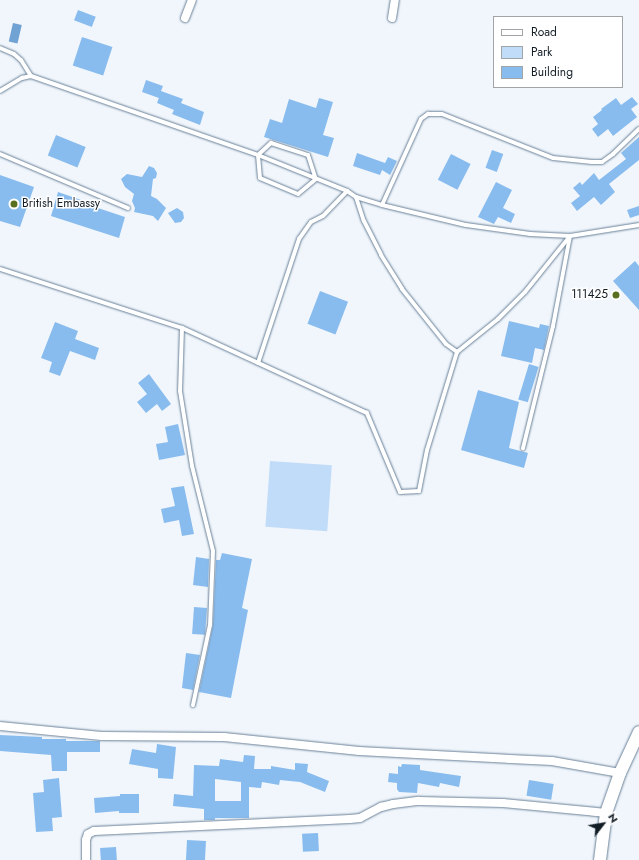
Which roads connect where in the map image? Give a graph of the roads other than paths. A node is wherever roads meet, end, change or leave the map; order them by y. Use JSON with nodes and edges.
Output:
{"nodes":[{"id":1,"x":192,"y":0,"type":"edge"},
{"id":2,"x":395,"y":0,"type":"edge"},
{"id":3,"x":185,"y":18,"type":"dead end"},
{"id":4,"x":392,"y":18,"type":"dead end"},
{"id":5,"x":0,"y":48,"type":"edge"},
{"id":6,"x":31,"y":76,"type":"junction"},
{"id":7,"x":0,"y":91,"type":"edge"},
{"id":8,"x":639,"y":129,"type":"edge"},
{"id":9,"x":0,"y":154,"type":"edge"},
{"id":10,"x":258,"y":155,"type":"junction"},
{"id":11,"x":316,"y":179,"type":"junction"},
{"id":12,"x":347,"y":191,"type":"junction"},
{"id":13,"x":356,"y":197,"type":"junction"},
{"id":14,"x":382,"y":205,"type":"junction"},
{"id":15,"x":128,"y":208,"type":"dead end"},
{"id":16,"x":639,"y":225,"type":"edge"},
{"id":17,"x":570,"y":236,"type":"junction"},
{"id":18,"x":0,"y":269,"type":"edge"},
{"id":19,"x":182,"y":328,"type":"junction"},
{"id":20,"x":457,"y":352,"type":"junction"},
{"id":21,"x":258,"y":363,"type":"junction"},
{"id":22,"x":523,"y":448,"type":"dead end"},
{"id":23,"x":193,"y":706,"type":"dead end"},
{"id":24,"x":0,"y":726,"type":"edge"},
{"id":25,"x":639,"y":732,"type":"edge"},
{"id":26,"x":620,"y":773,"type":"junction"},
{"id":27,"x":606,"y":813,"type":"junction"},
{"id":28,"x":86,"y":860,"type":"edge"},
{"id":29,"x":600,"y":860,"type":"edge"}],
"edges":[{"from":1,"to":3,"type":"street"},
{"from":2,"to":4,"type":"street"},
{"from":5,"to":6,"type":"lane"},
{"from":6,"to":7,"type":"lane"},
{"from":6,"to":10,"type":"lane"},
{"from":8,"to":14,"type":"lane"},
{"from":9,"to":15,"type":"lane"},
{"from":10,"to":11,"type":"lane"},
{"from":10,"to":11,"type":"lane"},
{"from":10,"to":11,"type":"lane"},
{"from":11,"to":12,"type":"lane"},
{"from":12,"to":13,"type":"lane"},
{"from":12,"to":21,"type":"lane"},
{"from":13,"to":14,"type":"lane"},
{"from":13,"to":20,"type":"lane"},
{"from":14,"to":17,"type":"lane"},
{"from":16,"to":17,"type":"lane"},
{"from":17,"to":20,"type":"lane"},
{"from":17,"to":22,"type":"lane"},
{"from":18,"to":19,"type":"lane"},
{"from":19,"to":21,"type":"lane"},
{"from":19,"to":23,"type":"lane"},
{"from":20,"to":21,"type":"lane"},
{"from":24,"to":26,"type":"street"},
{"from":25,"to":26,"type":"street"},
{"from":26,"to":27,"type":"street"},
{"from":27,"to":28,"type":"street"},
{"from":27,"to":29,"type":"street"}]}
